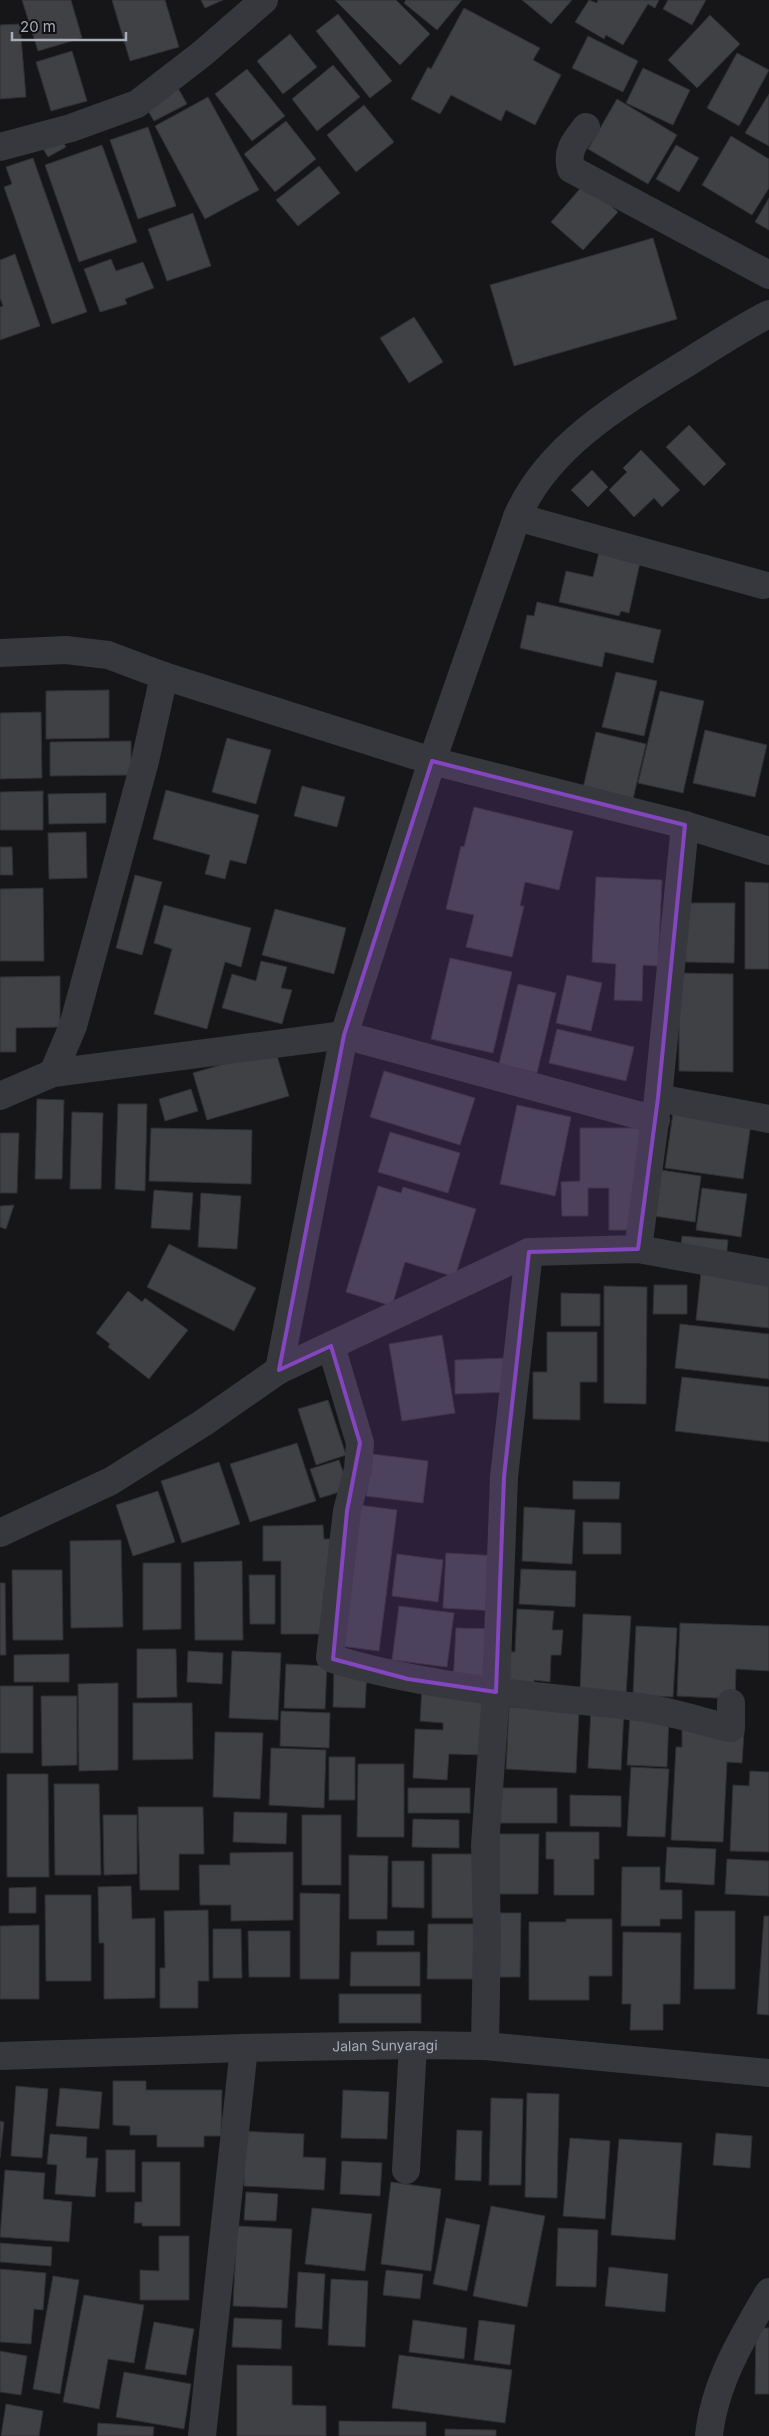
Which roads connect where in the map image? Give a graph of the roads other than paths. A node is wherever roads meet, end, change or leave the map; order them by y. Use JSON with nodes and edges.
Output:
{"nodes":[{"id":1,"x":264,"y":0,"type":"edge"},
{"id":2,"x":586,"y":127,"type":"dead end"},
{"id":3,"x":0,"y":147,"type":"edge"},
{"id":4,"x":769,"y":275,"type":"edge"},
{"id":5,"x":769,"y":314,"type":"edge"},
{"id":6,"x":516,"y":517,"type":"junction"},
{"id":7,"x":763,"y":585,"type":"dead end"},
{"id":8,"x":0,"y":653,"type":"edge"},
{"id":9,"x":164,"y":676,"type":"junction"},
{"id":10,"x":432,"y":761,"type":"junction"},
{"id":11,"x":686,"y":825,"type":"junction"},
{"id":12,"x":769,"y":851,"type":"edge"},
{"id":13,"x":344,"y":1035,"type":"junction"},
{"id":14,"x":53,"y":1073,"type":"junction"},
{"id":15,"x":0,"y":1096,"type":"edge"},
{"id":16,"x":657,"y":1109,"type":"junction"},
{"id":17,"x":769,"y":1119,"type":"edge"},
{"id":18,"x":638,"y":1249,"type":"junction"},
{"id":19,"x":528,"y":1252,"type":"junction"},
{"id":20,"x":769,"y":1272,"type":"edge"},
{"id":21,"x":331,"y":1346,"type":"junction"},
{"id":22,"x":279,"y":1370,"type":"junction"},
{"id":23,"x":0,"y":1533,"type":"edge"},
{"id":24,"x":496,"y":1692,"type":"junction"},
{"id":25,"x":732,"y":1703,"type":"dead end"},
{"id":26,"x":413,"y":2045,"type":"junction"},
{"id":27,"x":485,"y":2046,"type":"junction"},
{"id":28,"x":244,"y":2048,"type":"junction"},
{"id":29,"x":0,"y":2056,"type":"edge"},
{"id":30,"x":769,"y":2073,"type":"edge"},
{"id":31,"x":406,"y":2170,"type":"dead end"},
{"id":32,"x":769,"y":2292,"type":"edge"},
{"id":33,"x":202,"y":2436,"type":"edge"},
{"id":34,"x":708,"y":2436,"type":"edge"}],
"edges":[{"from":1,"to":3,"type":"street"},
{"from":2,"to":4,"type":"street"},
{"from":5,"to":6,"type":"street"},
{"from":6,"to":7,"type":"street"},
{"from":6,"to":10,"type":"street"},
{"from":8,"to":9,"type":"street"},
{"from":9,"to":10,"type":"street"},
{"from":9,"to":14,"type":"street"},
{"from":10,"to":11,"type":"street"},
{"from":10,"to":13,"type":"street"},
{"from":11,"to":12,"type":"street"},
{"from":11,"to":16,"type":"street"},
{"from":13,"to":14,"type":"street"},
{"from":13,"to":16,"type":"street"},
{"from":13,"to":22,"type":"street"},
{"from":14,"to":15,"type":"street"},
{"from":16,"to":17,"type":"street"},
{"from":16,"to":18,"type":"street"},
{"from":18,"to":19,"type":"street"},
{"from":18,"to":20,"type":"street"},
{"from":19,"to":21,"type":"street"},
{"from":19,"to":24,"type":"street"},
{"from":21,"to":22,"type":"street"},
{"from":21,"to":24,"type":"street"},
{"from":22,"to":23,"type":"street"},
{"from":24,"to":25,"type":"street"},
{"from":24,"to":27,"type":"street"},
{"from":26,"to":27,"type":"street","name":"Jalan Sunyaragi"},
{"from":26,"to":28,"type":"street","name":"Jalan Sunyaragi"},
{"from":26,"to":31,"type":"street"},
{"from":27,"to":30,"type":"street","name":"Jalan Sunyaragi"},
{"from":28,"to":29,"type":"street","name":"Jalan Sunyaragi"},
{"from":28,"to":33,"type":"street"},
{"from":32,"to":34,"type":"street"}]}
